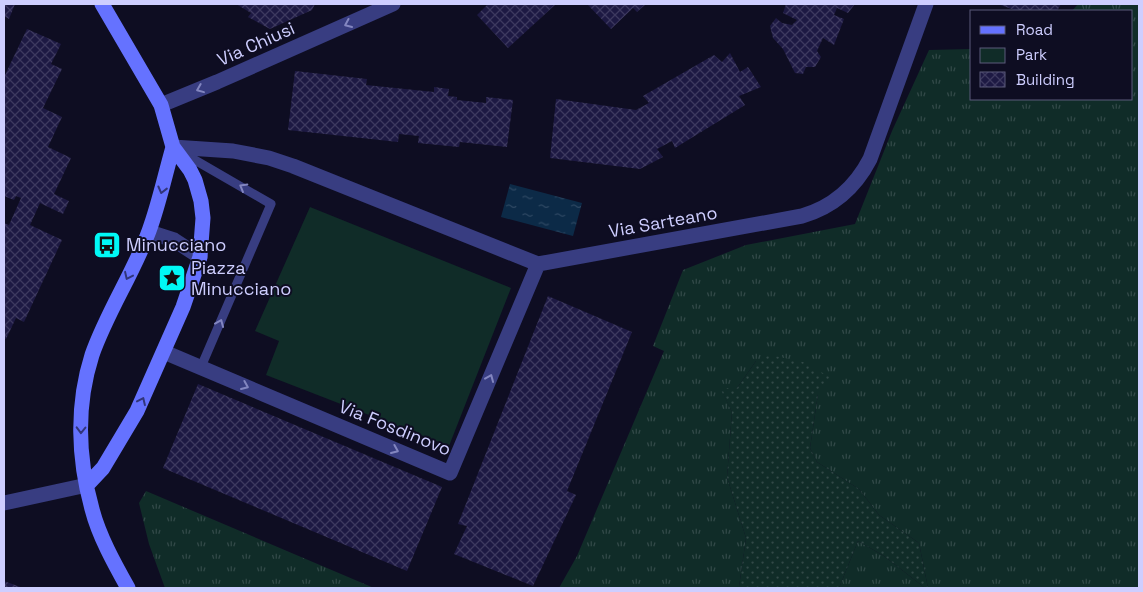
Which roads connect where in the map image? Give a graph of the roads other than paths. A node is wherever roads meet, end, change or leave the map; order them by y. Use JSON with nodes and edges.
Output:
{"nodes":[{"id":1,"x":102,"y":4,"type":"edge"},
{"id":2,"x":393,"y":4,"type":"edge"},
{"id":3,"x":926,"y":4,"type":"edge"},
{"id":4,"x":161,"y":105,"type":"junction"},
{"id":5,"x":173,"y":147,"type":"junction"},
{"id":6,"x":149,"y":232,"type":"junction"},
{"id":7,"x":200,"y":257,"type":"junction"},
{"id":8,"x":538,"y":264,"type":"junction"},
{"id":9,"x":164,"y":352,"type":"junction"},
{"id":10,"x":201,"y":367,"type":"junction"},
{"id":11,"x":87,"y":485,"type":"junction"},
{"id":12,"x":4,"y":503,"type":"edge"},
{"id":13,"x":128,"y":588,"type":"edge"}],
"edges":[{"from":1,"to":4,"type":"street"},
{"from":2,"to":4,"type":"street","name":"Via Chiusi","one_way":true},
{"from":3,"to":8,"type":"street","name":"Via Sarteano"},
{"from":4,"to":5,"type":"street"},
{"from":5,"to":6,"type":"street","one_way":true},
{"from":5,"to":7,"type":"street"},
{"from":5,"to":8,"type":"street"},
{"from":10,"to":5,"type":"lane","one_way":true},
{"from":6,"to":7,"type":"street"},
{"from":6,"to":11,"type":"street","one_way":true},
{"from":7,"to":9,"type":"street"},
{"from":10,"to":8,"type":"street","name":"Via Fosdinovo","one_way":true},
{"from":9,"to":10,"type":"street"},
{"from":11,"to":9,"type":"street","one_way":true},
{"from":11,"to":12,"type":"street"},
{"from":11,"to":13,"type":"street"}]}
